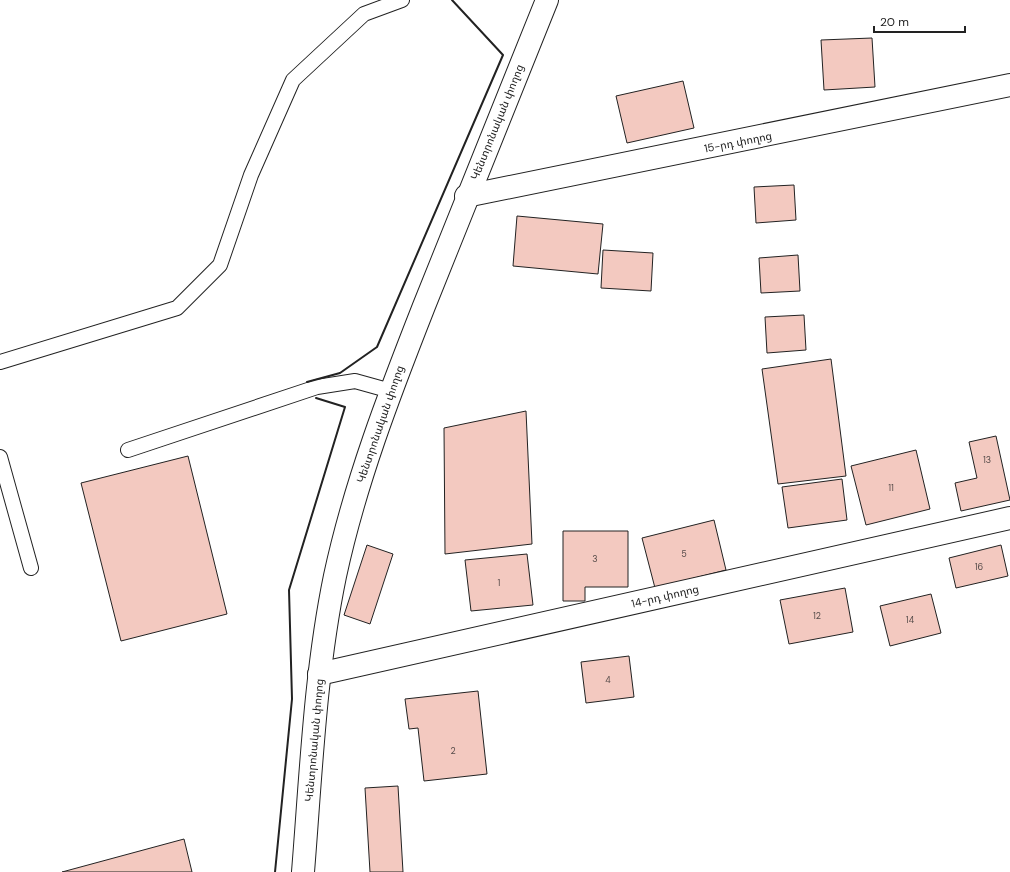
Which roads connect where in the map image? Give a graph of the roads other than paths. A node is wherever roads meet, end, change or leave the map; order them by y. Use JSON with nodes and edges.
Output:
{"nodes":[{"id":1,"x":402,"y":0,"type":"edge"},
{"id":2,"x":547,"y":0,"type":"edge"},
{"id":3,"x":1010,"y":86,"type":"edge"},
{"id":4,"x":466,"y":196,"type":"junction"},
{"id":5,"x":0,"y":362,"type":"edge"},
{"id":6,"x":391,"y":391,"type":"junction"},
{"id":7,"x":128,"y":450,"type":"dead end"},
{"id":8,"x":0,"y":457,"type":"edge"},
{"id":9,"x":1010,"y":518,"type":"edge"},
{"id":10,"x":31,"y":568,"type":"dead end"},
{"id":11,"x":319,"y":674,"type":"junction"},
{"id":12,"x":303,"y":872,"type":"edge"}],
"edges":[{"from":1,"to":5,"type":"lane"},
{"from":2,"to":4,"type":"street","name":"Կենտրոնական փողոց"},
{"from":3,"to":4,"type":"street","name":"15-րդ փողոց"},
{"from":4,"to":6,"type":"street","name":"Կենտրոնական փողոց"},
{"from":6,"to":7,"type":"lane"},
{"from":6,"to":11,"type":"street","name":"Կենտրոնական փողոց"},
{"from":8,"to":10,"type":"lane"},
{"from":9,"to":11,"type":"street","name":"14-րդ փողոց"},
{"from":11,"to":12,"type":"street","name":"Կենտրոնական փողոց"}]}
